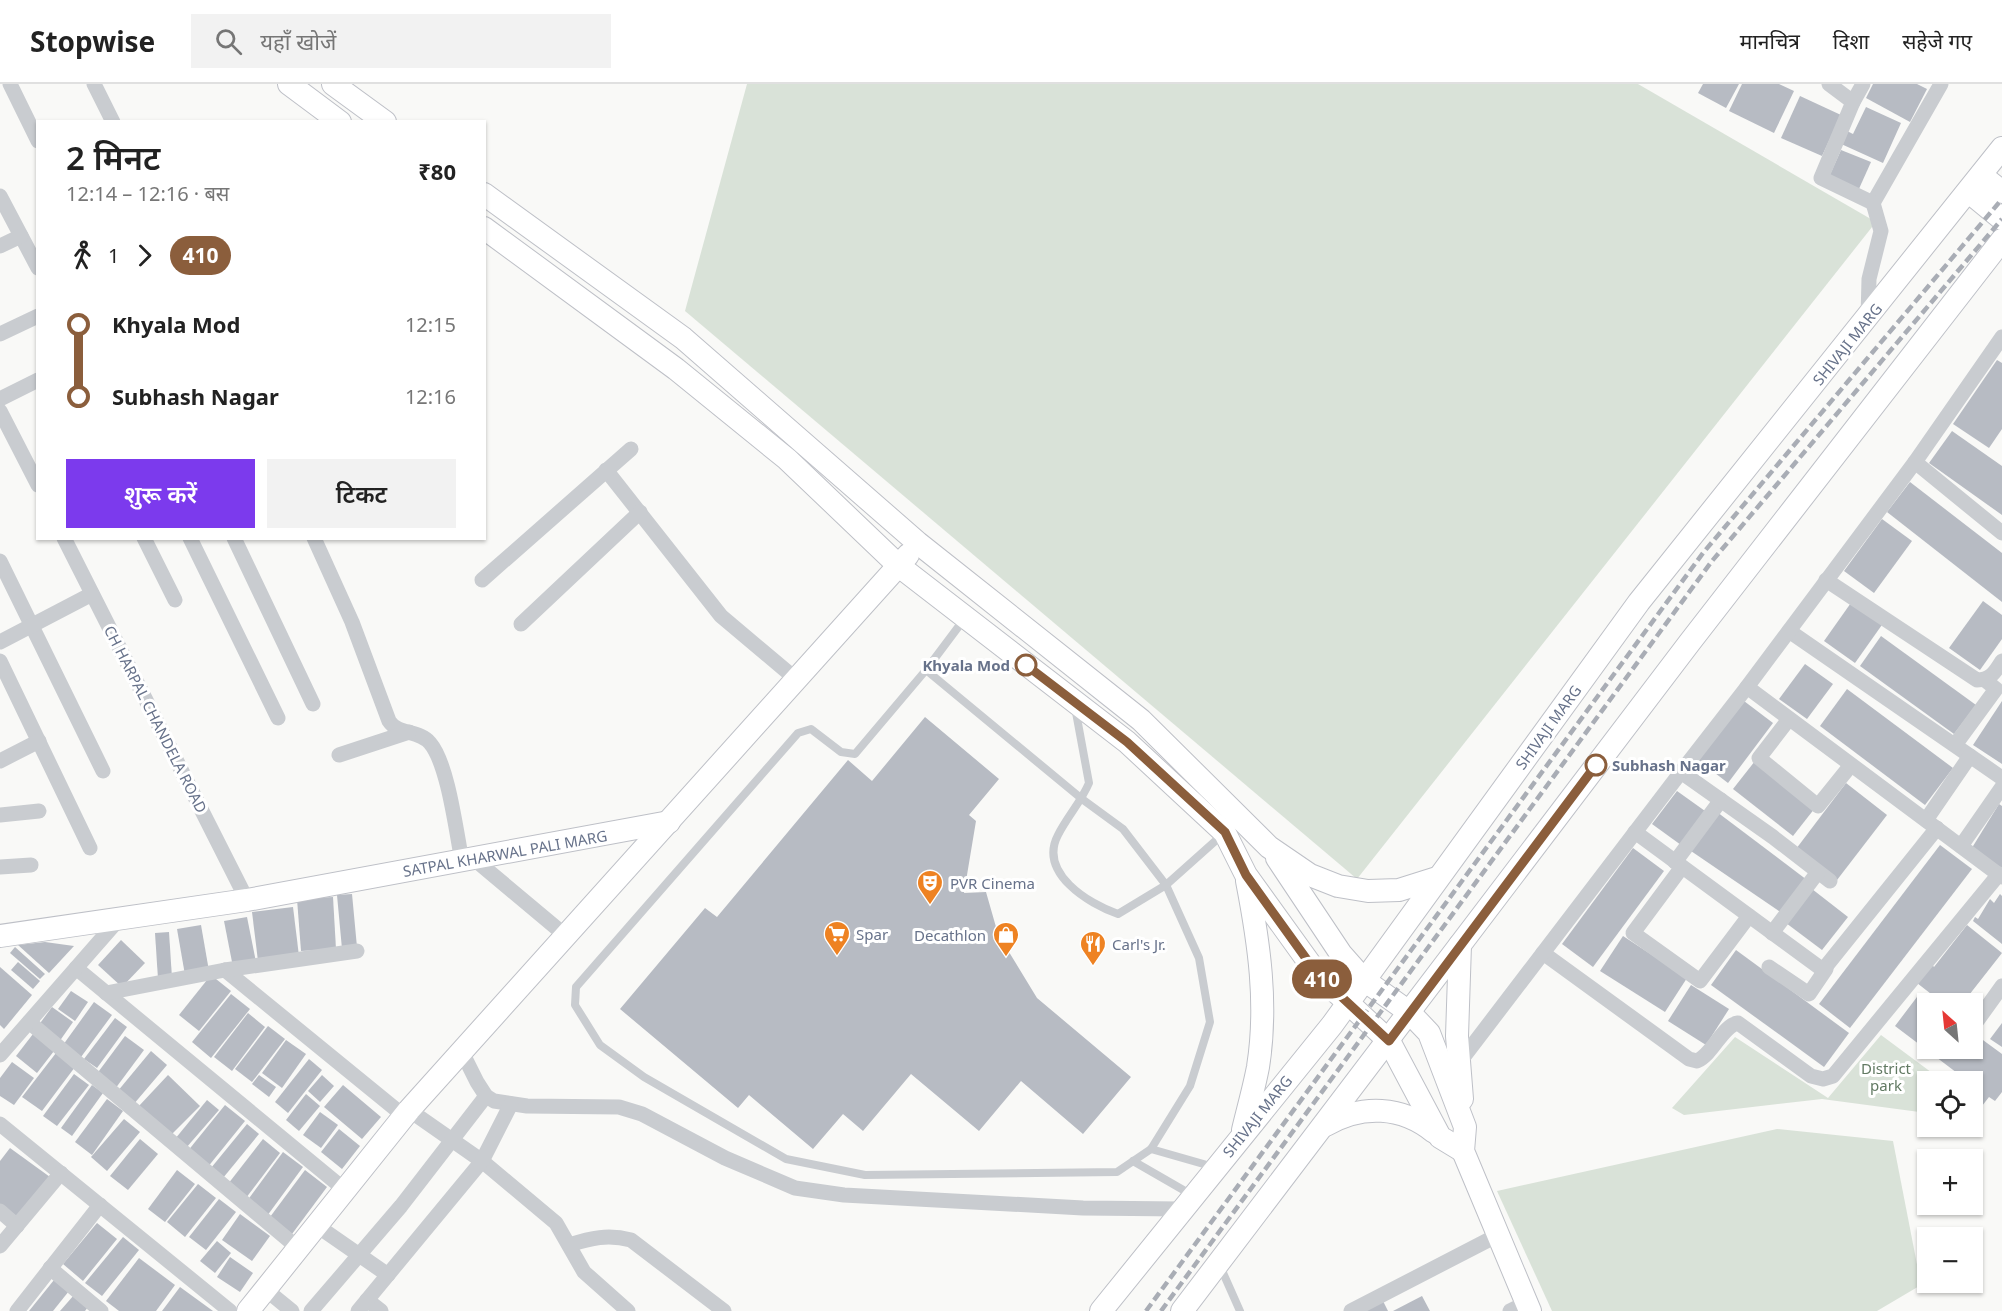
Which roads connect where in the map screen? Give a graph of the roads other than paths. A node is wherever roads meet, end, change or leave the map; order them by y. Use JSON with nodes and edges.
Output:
{"nodes":[{"id":1,"x":94,"y":84,"type":"edge"},
{"id":2,"x":289,"y":84,"type":"edge"},
{"id":3,"x":333,"y":84,"type":"edge"},
{"id":4,"x":1829,"y":84,"type":"edge"},
{"id":5,"x":1863,"y":84,"type":"edge"},
{"id":6,"x":1941,"y":84,"type":"edge"},
{"id":7,"x":8,"y":86,"type":"edge"},
{"id":8,"x":1853,"y":102,"type":"junction"},
{"id":9,"x":112,"y":120,"type":"edge"},
{"id":10,"x":337,"y":120,"type":"edge"},
{"id":11,"x":382,"y":120,"type":"edge"},
{"id":12,"x":36,"y":137,"type":"edge"},
{"id":13,"x":2002,"y":148,"type":"edge"},
{"id":14,"x":1975,"y":184,"type":"junction"},
{"id":15,"x":2002,"y":192,"type":"edge"},
{"id":16,"x":486,"y":195,"type":"edge"},
{"id":17,"x":0,"y":196,"type":"edge"},
{"id":18,"x":1874,"y":203,"type":"junction"},
{"id":19,"x":2002,"y":219,"type":"edge"},
{"id":20,"x":486,"y":229,"type":"edge"},
{"id":21,"x":21,"y":236,"type":"junction"},
{"id":22,"x":2002,"y":240,"type":"edge"},
{"id":23,"x":0,"y":246,"type":"edge"},
{"id":24,"x":36,"y":264,"type":"edge"},
{"id":25,"x":1976,"y":274,"type":"junction"},
{"id":26,"x":2002,"y":274,"type":"edge"},
{"id":27,"x":36,"y":317,"type":"edge"},
{"id":28,"x":1868,"y":318,"type":"junction"},
{"id":29,"x":0,"y":334,"type":"edge"},
{"id":30,"x":2002,"y":337,"type":"edge"},
{"id":31,"x":36,"y":381,"type":"edge"},
{"id":32,"x":0,"y":399,"type":"edge"},
{"id":33,"x":0,"y":411,"type":"edge"},
{"id":34,"x":631,"y":449,"type":"dead end"},
{"id":35,"x":1915,"y":462,"type":"junction"},
{"id":36,"x":606,"y":470,"type":"junction"},
{"id":37,"x":36,"y":481,"type":"edge"},
{"id":38,"x":640,"y":512,"type":"junction"},
{"id":39,"x":2002,"y":533,"type":"edge"},
{"id":40,"x":65,"y":540,"type":"edge"},
{"id":41,"x":145,"y":540,"type":"edge"},
{"id":42,"x":191,"y":540,"type":"edge"},
{"id":43,"x":235,"y":540,"type":"edge"},
{"id":44,"x":315,"y":540,"type":"edge"},
{"id":45,"x":918,"y":543,"type":"junction"},
{"id":46,"x":0,"y":561,"type":"edge"},
{"id":47,"x":899,"y":566,"type":"junction"},
{"id":48,"x":482,"y":580,"type":"dead end"},
{"id":49,"x":1826,"y":580,"type":"junction"},
{"id":50,"x":92,"y":594,"type":"junction"},
{"id":51,"x":175,"y":600,"type":"dead end"},
{"id":52,"x":965,"y":617,"type":"junction"},
{"id":53,"x":521,"y":624,"type":"dead end"},
{"id":54,"x":31,"y":626,"type":"junction"},
{"id":55,"x":1789,"y":631,"type":"junction"},
{"id":56,"x":0,"y":642,"type":"edge"},
{"id":57,"x":0,"y":661,"type":"edge"},
{"id":58,"x":2002,"y":661,"type":"edge"},
{"id":59,"x":926,"y":670,"type":"junction"},
{"id":60,"x":797,"y":680,"type":"junction"},
{"id":61,"x":1985,"y":680,"type":"junction"},
{"id":62,"x":1747,"y":687,"type":"junction"},
{"id":63,"x":15,"y":688,"type":"junction"},
{"id":64,"x":0,"y":695,"type":"edge"},
{"id":65,"x":1075,"y":703,"type":"junction"},
{"id":66,"x":313,"y":704,"type":"dead end"},
{"id":67,"x":278,"y":718,"type":"dead end"},
{"id":68,"x":1789,"y":719,"type":"junction"},
{"id":69,"x":409,"y":732,"type":"junction"},
{"id":70,"x":39,"y":741,"type":"junction"},
{"id":71,"x":1955,"y":745,"type":"junction"},
{"id":72,"x":339,"y":755,"type":"dead end"},
{"id":73,"x":1970,"y":756,"type":"junction"},
{"id":74,"x":0,"y":761,"type":"edge"},
{"id":75,"x":1851,"y":765,"type":"junction"},
{"id":76,"x":103,"y":771,"type":"dead end"},
{"id":77,"x":1681,"y":772,"type":"junction"},
{"id":78,"x":2002,"y":778,"type":"edge"},
{"id":79,"x":2002,"y":787,"type":"edge"},
{"id":80,"x":1082,"y":799,"type":"junction"},
{"id":81,"x":1721,"y":800,"type":"junction"},
{"id":82,"x":39,"y":811,"type":"dead end"},
{"id":83,"x":0,"y":815,"type":"edge"},
{"id":84,"x":669,"y":822,"type":"junction"},
{"id":85,"x":1931,"y":824,"type":"junction"},
{"id":86,"x":1225,"y":832,"type":"junction"},
{"id":87,"x":1635,"y":832,"type":"junction"},
{"id":88,"x":1961,"y":846,"type":"junction"},
{"id":89,"x":1269,"y":847,"type":"junction"},
{"id":90,"x":90,"y":848,"type":"dead end"},
{"id":91,"x":468,"y":860,"type":"junction"},
{"id":92,"x":1678,"y":864,"type":"junction"},
{"id":93,"x":31,"y":865,"type":"dead end"},
{"id":94,"x":0,"y":867,"type":"edge"},
{"id":95,"x":1246,"y":875,"type":"junction"},
{"id":96,"x":2001,"y":876,"type":"edge"},
{"id":97,"x":1437,"y":878,"type":"junction"},
{"id":98,"x":1166,"y":885,"type":"junction"},
{"id":99,"x":247,"y":900,"type":"junction"},
{"id":100,"x":1749,"y":916,"type":"junction"},
{"id":101,"x":119,"y":919,"type":"junction"},
{"id":102,"x":1772,"y":933,"type":"junction"},
{"id":103,"x":0,"y":936,"type":"edge"},
{"id":104,"x":566,"y":936,"type":"junction"},
{"id":105,"x":1460,"y":945,"type":"junction"},
{"id":106,"x":357,"y":951,"type":"dead end"},
{"id":107,"x":1543,"y":953,"type":"junction"},
{"id":108,"x":1769,"y":967,"type":"dead end"},
{"id":109,"x":76,"y":968,"type":"junction"},
{"id":110,"x":1826,"y":969,"type":"junction"},
{"id":111,"x":225,"y":970,"type":"junction"},
{"id":112,"x":1364,"y":980,"type":"junction"},
{"id":113,"x":2002,"y":986,"type":"edge"},
{"id":114,"x":106,"y":993,"type":"junction"},
{"id":115,"x":1347,"y":1002,"type":"junction"},
{"id":116,"x":1409,"y":1012,"type":"junction"},
{"id":117,"x":1983,"y":1013,"type":"edge"},
{"id":118,"x":28,"y":1022,"type":"junction"},
{"id":119,"x":1389,"y":1041,"type":"junction"},
{"id":120,"x":462,"y":1052,"type":"junction"},
{"id":121,"x":0,"y":1055,"type":"edge"},
{"id":122,"x":1459,"y":1063,"type":"junction"},
{"id":123,"x":486,"y":1096,"type":"junction"},
{"id":124,"x":511,"y":1104,"type":"junction"},
{"id":125,"x":406,"y":1113,"type":"junction"},
{"id":126,"x":0,"y":1124,"type":"edge"},
{"id":127,"x":1464,"y":1127,"type":"junction"},
{"id":128,"x":1321,"y":1128,"type":"junction"},
{"id":129,"x":1242,"y":1134,"type":"junction"},
{"id":130,"x":1440,"y":1137,"type":"junction"},
{"id":131,"x":454,"y":1141,"type":"junction"},
{"id":132,"x":1151,"y":1149,"type":"junction"},
{"id":133,"x":1463,"y":1151,"type":"junction"},
{"id":134,"x":482,"y":1161,"type":"junction"},
{"id":135,"x":1133,"y":1161,"type":"junction"},
{"id":136,"x":1216,"y":1167,"type":"junction"},
{"id":137,"x":61,"y":1173,"type":"junction"},
{"id":138,"x":345,"y":1190,"type":"junction"},
{"id":139,"x":1187,"y":1202,"type":"junction"},
{"id":140,"x":100,"y":1204,"type":"junction"},
{"id":141,"x":0,"y":1212,"type":"edge"},
{"id":142,"x":316,"y":1225,"type":"junction"},
{"id":143,"x":17,"y":1226,"type":"junction"},
{"id":144,"x":1498,"y":1235,"type":"junction"},
{"id":145,"x":568,"y":1245,"type":"junction"},
{"id":146,"x":0,"y":1246,"type":"edge"},
{"id":147,"x":298,"y":1248,"type":"junction"},
{"id":148,"x":359,"y":1255,"type":"junction"},
{"id":149,"x":1219,"y":1264,"type":"junction"},
{"id":150,"x":50,"y":1268,"type":"junction"},
{"id":151,"x":388,"y":1275,"type":"junction"},
{"id":152,"x":265,"y":1289,"type":"junction"},
{"id":153,"x":363,"y":1306,"type":"edge"},
{"id":154,"x":1522,"y":1308,"type":"edge"},
{"id":155,"x":17,"y":1311,"type":"edge"},
{"id":156,"x":101,"y":1311,"type":"edge"},
{"id":157,"x":230,"y":1311,"type":"edge"},
{"id":158,"x":248,"y":1311,"type":"edge"},
{"id":159,"x":292,"y":1311,"type":"edge"},
{"id":160,"x":311,"y":1311,"type":"edge"},
{"id":161,"x":381,"y":1311,"type":"edge"},
{"id":162,"x":628,"y":1311,"type":"edge"},
{"id":163,"x":724,"y":1311,"type":"edge"},
{"id":164,"x":1101,"y":1311,"type":"edge"},
{"id":165,"x":1182,"y":1311,"type":"edge"},
{"id":166,"x":1240,"y":1311,"type":"edge"},
{"id":167,"x":1351,"y":1311,"type":"edge"}],
"edges":[{"from":1,"to":9,"type":"street"},
{"from":2,"to":10,"type":"street"},
{"from":3,"to":11,"type":"street"},
{"from":4,"to":8,"type":"street"},
{"from":5,"to":8,"type":"street"},
{"from":6,"to":18,"type":"street"},
{"from":7,"to":12,"type":"street"},
{"from":8,"to":18,"type":"street"},
{"from":13,"to":14,"type":"street","name":"SHIVAJI MARG"},
{"from":14,"to":15,"type":"street"},
{"from":14,"to":19,"type":"street"},
{"from":14,"to":28,"type":"street","name":"SHIVAJI MARG"},
{"from":16,"to":45,"type":"street"},
{"from":17,"to":21,"type":"street"},
{"from":18,"to":28,"type":"street"},
{"from":20,"to":47,"type":"street"},
{"from":21,"to":23,"type":"street"},
{"from":21,"to":24,"type":"street"},
{"from":22,"to":25,"type":"street"},
{"from":25,"to":26,"type":"street"},
{"from":25,"to":105,"type":"street"},
{"from":27,"to":29,"type":"street"},
{"from":28,"to":97,"type":"street","name":"SHIVAJI MARG"},
{"from":30,"to":35,"type":"street"},
{"from":31,"to":32,"type":"street"},
{"from":33,"to":37,"type":"street"},
{"from":34,"to":36,"type":"street"},
{"from":35,"to":39,"type":"street"},
{"from":35,"to":49,"type":"street"},
{"from":36,"to":38,"type":"street"},
{"from":36,"to":48,"type":"street"},
{"from":38,"to":53,"type":"street"},
{"from":38,"to":60,"type":"street"},
{"from":40,"to":50,"type":"street","name":"CH HARPAL CHANDELA ROAD"},
{"from":41,"to":51,"type":"street"},
{"from":42,"to":67,"type":"street"},
{"from":43,"to":66,"type":"street"},
{"from":44,"to":69,"type":"street"},
{"from":45,"to":47,"type":"street"},
{"from":45,"to":89,"type":"street"},
{"from":46,"to":54,"type":"street"},
{"from":47,"to":52,"type":"street"},
{"from":47,"to":60,"type":"street"},
{"from":49,"to":55,"type":"street"},
{"from":49,"to":61,"type":"street"},
{"from":50,"to":54,"type":"street"},
{"from":50,"to":99,"type":"street","name":"CH HARPAL CHANDELA ROAD"},
{"from":52,"to":59,"type":"lane"},
{"from":52,"to":65,"type":"street"},
{"from":54,"to":56,"type":"street"},
{"from":54,"to":76,"type":"street"},
{"from":55,"to":62,"type":"street"},
{"from":55,"to":71,"type":"street"},
{"from":57,"to":63,"type":"street"},
{"from":58,"to":61,"type":"street"},
{"from":59,"to":80,"type":"lane"},
{"from":59,"to":135,"type":"lane"},
{"from":60,"to":84,"type":"street"},
{"from":61,"to":71,"type":"street"},
{"from":62,"to":68,"type":"street"},
{"from":62,"to":77,"type":"street"},
{"from":63,"to":64,"type":"street"},
{"from":63,"to":70,"type":"street"},
{"from":65,"to":80,"type":"lane"},
{"from":65,"to":86,"type":"street"},
{"from":68,"to":75,"type":"street"},
{"from":68,"to":75,"type":"street"},
{"from":69,"to":72,"type":"street"},
{"from":69,"to":91,"type":"street"},
{"from":70,"to":74,"type":"street"},
{"from":70,"to":90,"type":"street"},
{"from":71,"to":73,"type":"street"},
{"from":73,"to":78,"type":"street"},
{"from":73,"to":85,"type":"street"},
{"from":75,"to":85,"type":"street"},
{"from":77,"to":81,"type":"street"},
{"from":77,"to":87,"type":"street"},
{"from":79,"to":88,"type":"street"},
{"from":80,"to":98,"type":"lane"},
{"from":80,"to":98,"type":"lane"},
{"from":81,"to":92,"type":"street"},
{"from":81,"to":102,"type":"street"},
{"from":82,"to":83,"type":"street"},
{"from":84,"to":91,"type":"street","name":"SATPAL KHARWAL PALI MARG"},
{"from":84,"to":104,"type":"street"},
{"from":85,"to":88,"type":"street"},
{"from":85,"to":110,"type":"street"},
{"from":86,"to":95,"type":"street"},
{"from":86,"to":98,"type":"lane"},
{"from":87,"to":92,"type":"street"},
{"from":87,"to":107,"type":"street"},
{"from":88,"to":96,"type":"street"},
{"from":89,"to":97,"type":"street"},
{"from":89,"to":112,"type":"street"},
{"from":91,"to":99,"type":"street","name":"SATPAL KHARWAL PALI MARG"},
{"from":91,"to":104,"type":"street"},
{"from":92,"to":100,"type":"street"},
{"from":92,"to":100,"type":"street"},
{"from":93,"to":94,"type":"street"},
{"from":95,"to":115,"type":"street"},
{"from":95,"to":129,"type":"street"},
{"from":96,"to":107,"type":"street"},
{"from":97,"to":112,"type":"street","name":"SHIVAJI MARG"},
{"from":98,"to":132,"type":"lane"},
{"from":99,"to":101,"type":"street","name":"SATPAL KHARWAL PALI MARG"},
{"from":100,"to":102,"type":"street"},
{"from":101,"to":103,"type":"street","name":"SATPAL KHARWAL PALI MARG"},
{"from":101,"to":109,"type":"street"},
{"from":102,"to":110,"type":"street"},
{"from":104,"to":120,"type":"street"},
{"from":105,"to":116,"type":"street"},
{"from":105,"to":122,"type":"street"},
{"from":106,"to":111,"type":"street"},
{"from":107,"to":122,"type":"street"},
{"from":108,"to":110,"type":"street"},
{"from":109,"to":114,"type":"street"},
{"from":109,"to":118,"type":"street"},
{"from":111,"to":114,"type":"street"},
{"from":111,"to":125,"type":"street"},
{"from":112,"to":115,"type":"street","name":"SHIVAJI MARG"},
{"from":112,"to":116,"type":"street"},
{"from":113,"to":117,"type":"street"},
{"from":114,"to":138,"type":"street"},
{"from":115,"to":119,"type":"street"},
{"from":115,"to":129,"type":"street","name":"SHIVAJI MARG"},
{"from":116,"to":119,"type":"street"},
{"from":116,"to":127,"type":"street"},
{"from":118,"to":121,"type":"street"},
{"from":118,"to":147,"type":"street"},
{"from":119,"to":128,"type":"street"},
{"from":119,"to":130,"type":"street"},
{"from":120,"to":123,"type":"street"},
{"from":120,"to":125,"type":"street"},
{"from":122,"to":127,"type":"street"},
{"from":123,"to":124,"type":"street"},
{"from":123,"to":131,"type":"street"},
{"from":124,"to":134,"type":"street"},
{"from":124,"to":139,"type":"street"},
{"from":125,"to":131,"type":"street"},
{"from":125,"to":138,"type":"street"},
{"from":126,"to":137,"type":"street"},
{"from":127,"to":133,"type":"street"},
{"from":128,"to":130,"type":"street"},
{"from":128,"to":149,"type":"street"},
{"from":129,"to":136,"type":"street","name":"SHIVAJI MARG"},
{"from":130,"to":133,"type":"street"},
{"from":131,"to":134,"type":"street"},
{"from":131,"to":148,"type":"street"},
{"from":132,"to":135,"type":"lane"},
{"from":132,"to":136,"type":"lane"},
{"from":133,"to":144,"type":"street"},
{"from":134,"to":145,"type":"street"},
{"from":134,"to":151,"type":"street"},
{"from":135,"to":139,"type":"lane"},
{"from":136,"to":139,"type":"street","name":"SHIVAJI MARG"},
{"from":137,"to":140,"type":"street"},
{"from":137,"to":143,"type":"street"},
{"from":138,"to":142,"type":"street"},
{"from":139,"to":164,"type":"street","name":"SHIVAJI MARG"},
{"from":140,"to":150,"type":"street"},
{"from":140,"to":157,"type":"street"},
{"from":141,"to":143,"type":"street"},
{"from":142,"to":147,"type":"street"},
{"from":142,"to":148,"type":"street"},
{"from":143,"to":146,"type":"street"},
{"from":144,"to":154,"type":"street"},
{"from":144,"to":167,"type":"street"},
{"from":145,"to":162,"type":"street"},
{"from":145,"to":163,"type":"street"},
{"from":147,"to":152,"type":"street"},
{"from":148,"to":151,"type":"street"},
{"from":148,"to":160,"type":"street"},
{"from":149,"to":165,"type":"street"},
{"from":149,"to":166,"type":"lane"},
{"from":150,"to":155,"type":"street"},
{"from":150,"to":156,"type":"street"},
{"from":151,"to":153,"type":"street"},
{"from":152,"to":158,"type":"street"},
{"from":152,"to":159,"type":"street"},
{"from":153,"to":161,"type":"street"}]}
